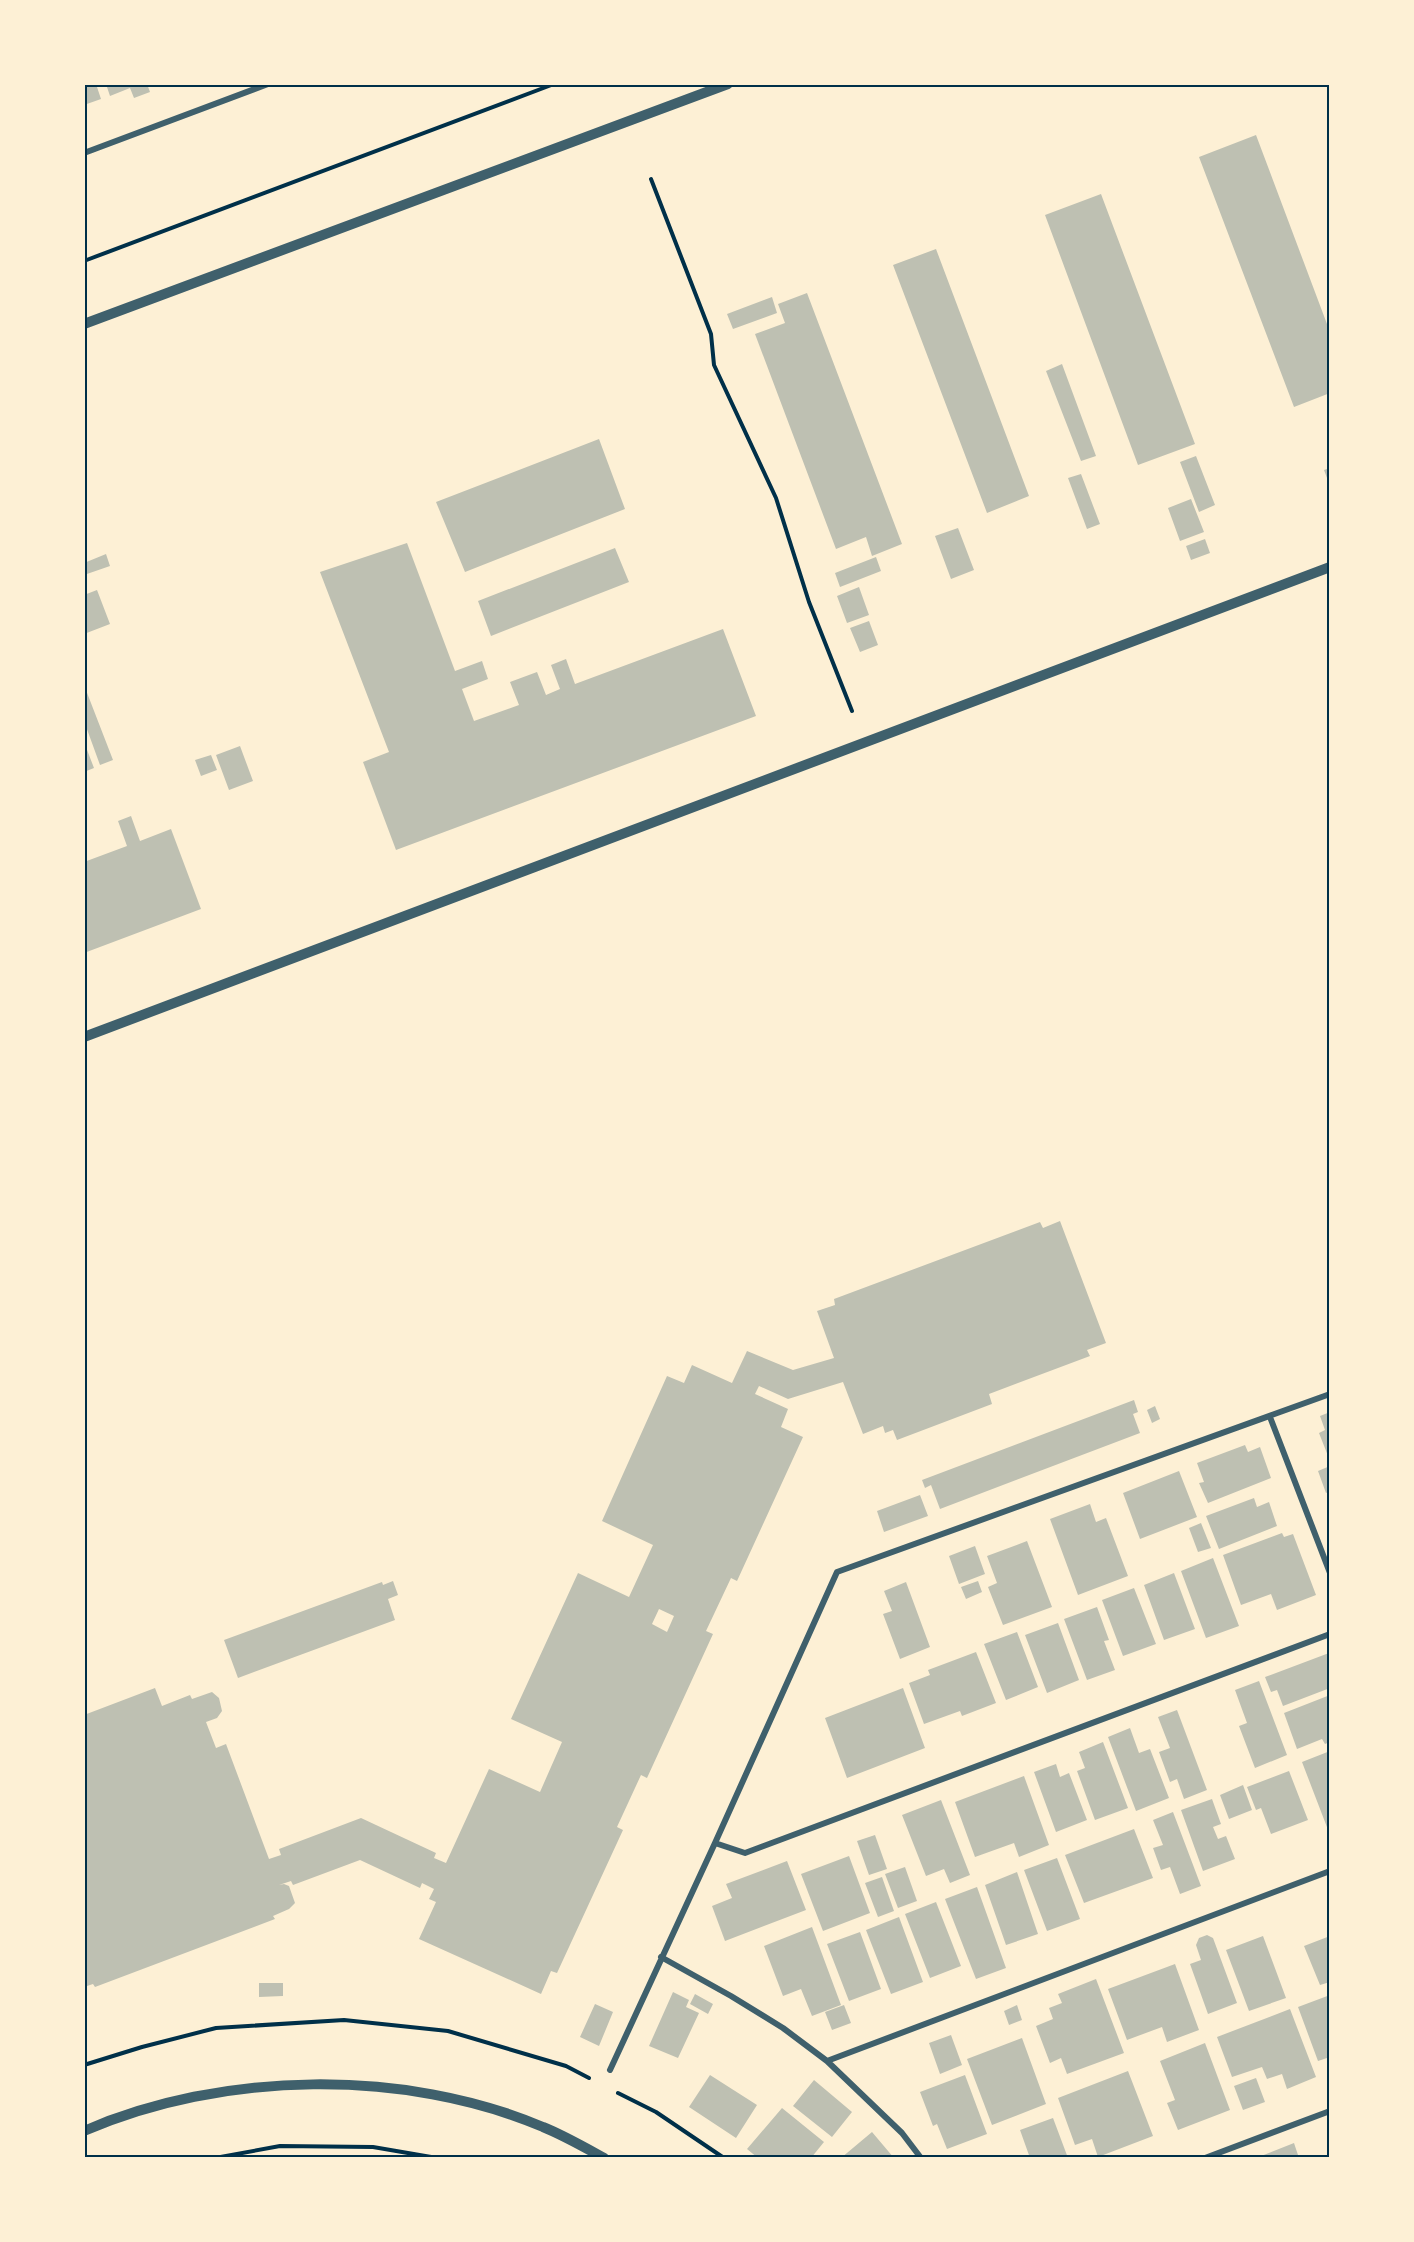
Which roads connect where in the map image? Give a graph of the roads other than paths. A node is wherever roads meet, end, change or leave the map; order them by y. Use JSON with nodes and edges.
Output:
{"nodes":[{"id":1,"x":728,"y":84,"type":"edge"},
{"id":2,"x":265,"y":85,"type":"edge"},
{"id":3,"x":84,"y":153,"type":"edge"},
{"id":4,"x":84,"y":324,"type":"edge"},
{"id":5,"x":1330,"y":567,"type":"edge"},
{"id":6,"x":84,"y":1037,"type":"edge"},
{"id":7,"x":1330,"y":1394,"type":"edge"},
{"id":8,"x":1270,"y":1417,"type":"junction"},
{"id":9,"x":1330,"y":1573,"type":"edge"},
{"id":10,"x":1330,"y":1634,"type":"edge"},
{"id":11,"x":716,"y":1843,"type":"junction"},
{"id":12,"x":1330,"y":1871,"type":"edge"},
{"id":13,"x":661,"y":1958,"type":"junction"},
{"id":14,"x":827,"y":2061,"type":"junction"},
{"id":15,"x":610,"y":2070,"type":"dead end"},
{"id":16,"x":1330,"y":2110,"type":"edge"},
{"id":17,"x":84,"y":2131,"type":"edge"},
{"id":18,"x":604,"y":2158,"type":"edge"},
{"id":19,"x":921,"y":2158,"type":"edge"},
{"id":20,"x":1205,"y":2158,"type":"edge"}],
"edges":[{"from":1,"to":4,"type":"street"},
{"from":2,"to":3,"type":"street"},
{"from":5,"to":6,"type":"street"},
{"from":7,"to":8,"type":"street"},
{"from":8,"to":9,"type":"street"},
{"from":8,"to":11,"type":"street"},
{"from":10,"to":11,"type":"street"},
{"from":11,"to":13,"type":"street"},
{"from":12,"to":14,"type":"street"},
{"from":13,"to":14,"type":"street"},
{"from":13,"to":15,"type":"street"},
{"from":14,"to":19,"type":"street"},
{"from":16,"to":20,"type":"street"},
{"from":17,"to":18,"type":"street"}]}
